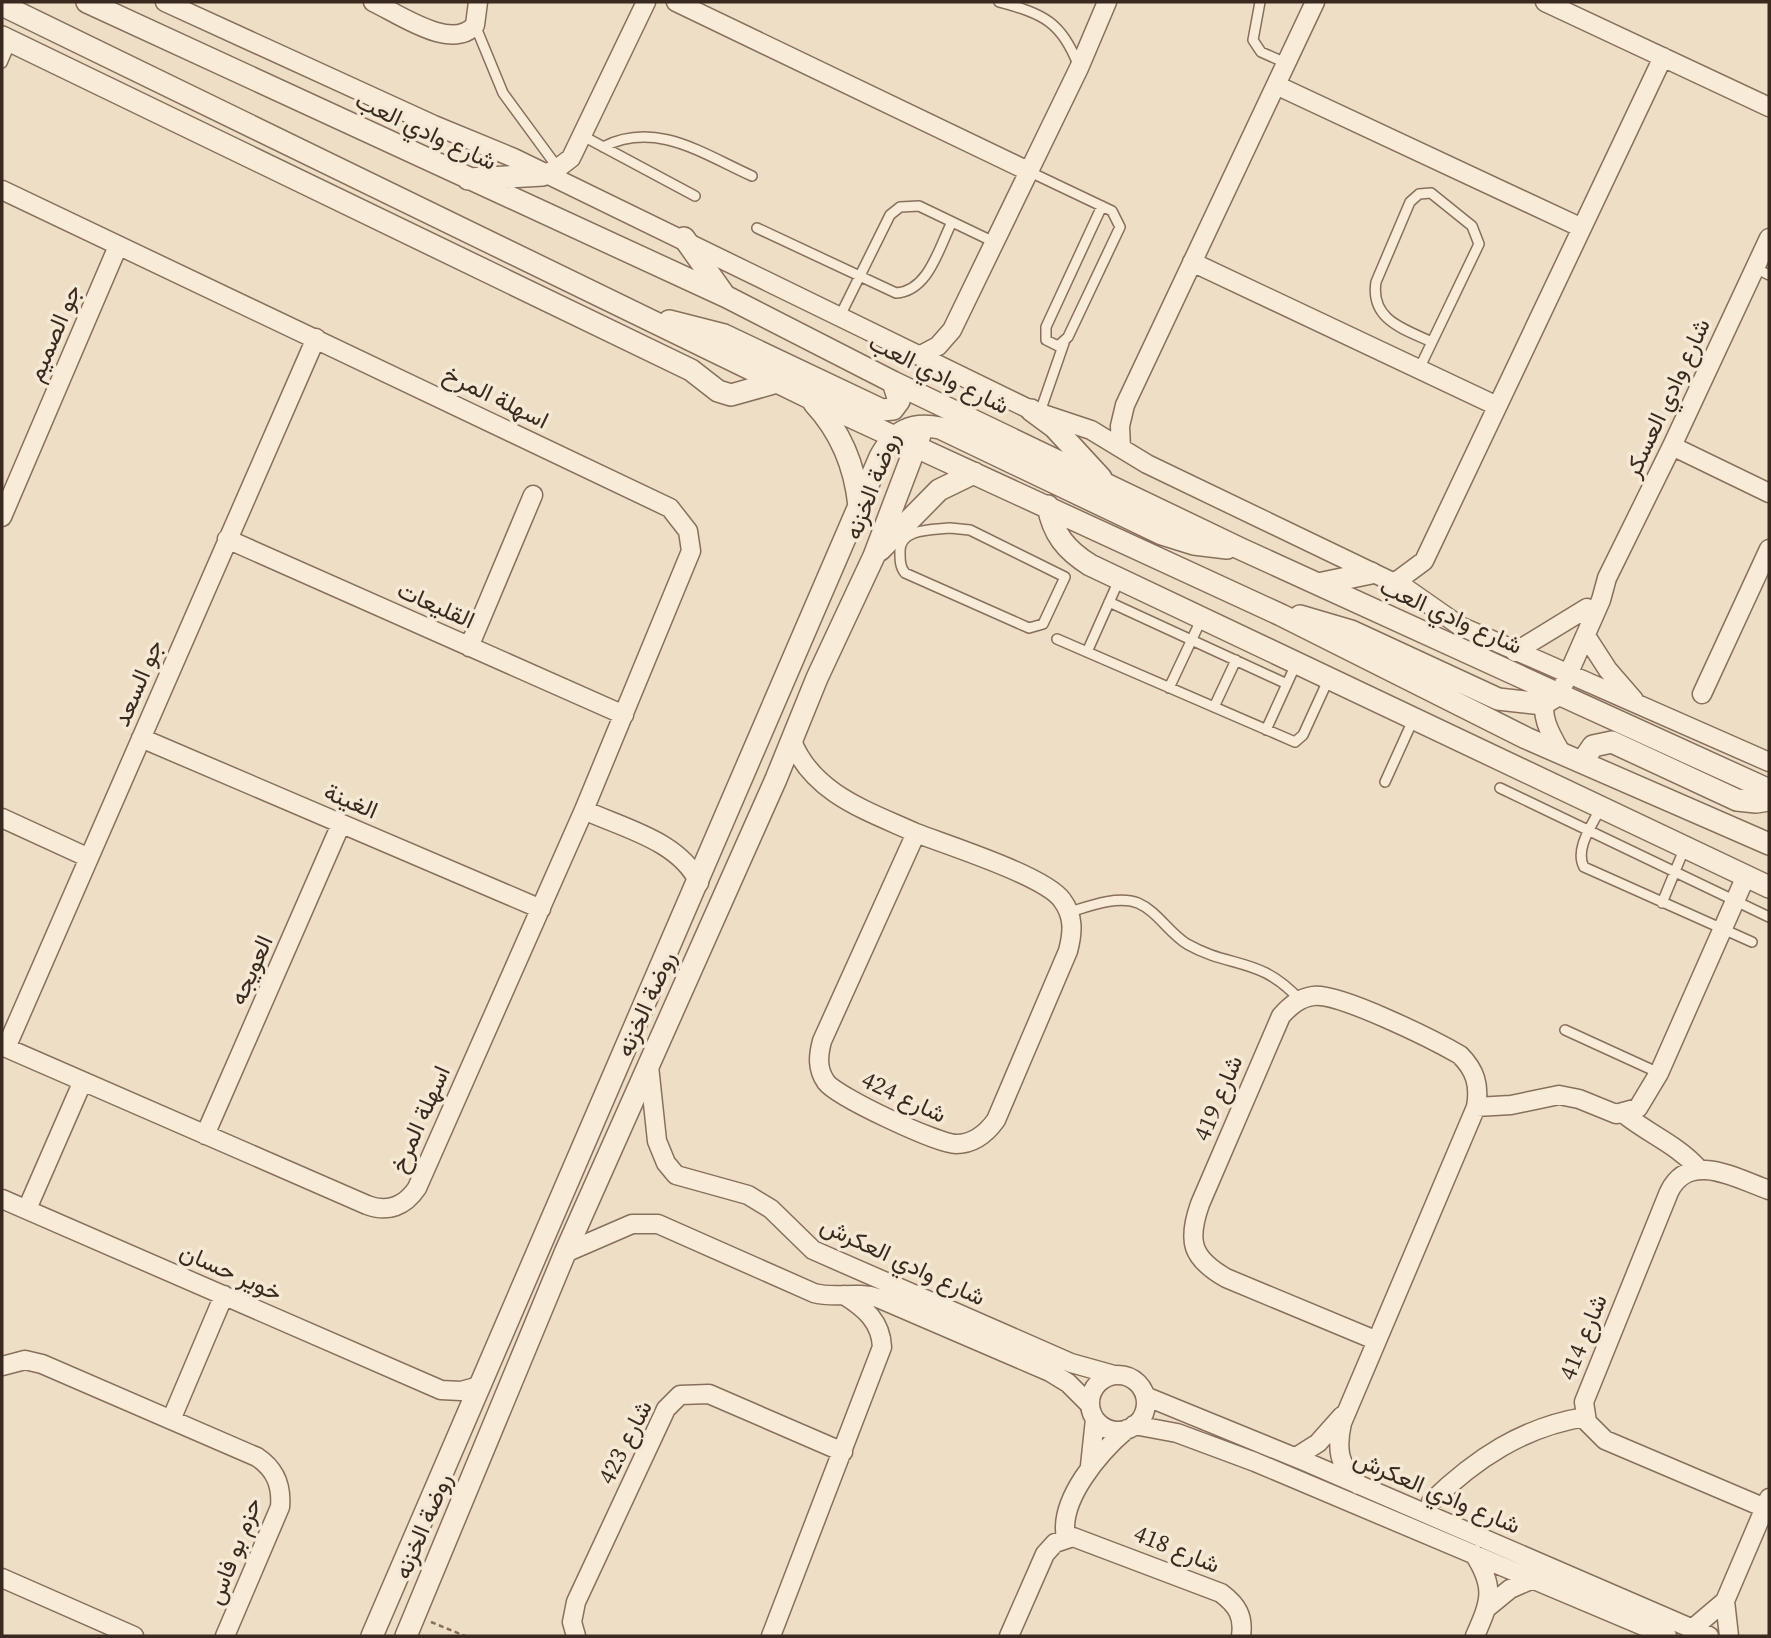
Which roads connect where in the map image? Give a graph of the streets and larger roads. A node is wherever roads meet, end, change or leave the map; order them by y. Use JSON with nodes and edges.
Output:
{"nodes":[{"id":1,"x":87,"y":2,"type":"edge"},
{"id":2,"x":165,"y":2,"type":"edge"},
{"id":3,"x":373,"y":2,"type":"edge"},
{"id":4,"x":478,"y":2,"type":"edge"},
{"id":5,"x":646,"y":2,"type":"edge"},
{"id":6,"x":676,"y":2,"type":"edge"},
{"id":7,"x":1315,"y":2,"type":"edge"},
{"id":8,"x":1545,"y":2,"type":"edge"},
{"id":9,"x":1102,"y":4,"type":"edge"},
{"id":10,"x":2,"y":5,"type":"edge"},
{"id":11,"x":12,"y":16,"type":"edge"},
{"id":12,"x":6,"y":40,"type":"edge"},
{"id":13,"x":1663,"y":57,"type":"junction"},
{"id":14,"x":1276,"y":85,"type":"junction"},
{"id":15,"x":1769,"y":107,"type":"edge"},
{"id":16,"x":557,"y":167,"type":"junction"},
{"id":17,"x":1028,"y":171,"type":"junction"},
{"id":18,"x":466,"y":179,"type":"junction"},
{"id":19,"x":2,"y":190,"type":"edge"},
{"id":20,"x":577,"y":191,"type":"junction"},
{"id":21,"x":442,"y":219,"type":"junction"},
{"id":22,"x":1582,"y":228,"type":"junction"},
{"id":23,"x":394,"y":229,"type":"junction"},
{"id":24,"x":1769,"y":238,"type":"edge"},
{"id":25,"x":684,"y":239,"type":"junction"},
{"id":26,"x":118,"y":246,"type":"junction"},
{"id":27,"x":1192,"y":262,"type":"junction"},
{"id":28,"x":1762,"y":272,"type":"edge"},
{"id":29,"x":727,"y":297,"type":"junction"},
{"id":30,"x":643,"y":317,"type":"junction"},
{"id":31,"x":952,"y":330,"type":"junction"},
{"id":32,"x":316,"y":338,"type":"junction"},
{"id":33,"x":919,"y":356,"type":"junction"},
{"id":34,"x":958,"y":375,"type":"junction"},
{"id":35,"x":777,"y":382,"type":"junction"},
{"id":36,"x":893,"y":382,"type":"junction"},
{"id":37,"x":916,"y":392,"type":"junction"},
{"id":38,"x":810,"y":398,"type":"junction"},
{"id":39,"x":1125,"y":405,"type":"junction"},
{"id":40,"x":1497,"y":406,"type":"junction"},
{"id":41,"x":1035,"y":411,"type":"junction"},
{"id":42,"x":1091,"y":430,"type":"junction"},
{"id":43,"x":893,"y":436,"type":"junction"},
{"id":44,"x":919,"y":436,"type":"junction"},
{"id":45,"x":1672,"y":446,"type":"junction"},
{"id":46,"x":1121,"y":448,"type":"junction"},
{"id":47,"x":974,"y":473,"type":"junction"},
{"id":48,"x":1110,"y":487,"type":"junction"},
{"id":49,"x":1769,"y":493,"type":"edge"},
{"id":50,"x":533,"y":495,"type":"dead end"},
{"id":51,"x":1048,"y":506,"type":"junction"},
{"id":52,"x":859,"y":508,"type":"junction"},
{"id":53,"x":2,"y":517,"type":"edge"},
{"id":54,"x":227,"y":539,"type":"junction"},
{"id":55,"x":1241,"y":549,"type":"junction"},
{"id":56,"x":1769,"y":549,"type":"edge"},
{"id":57,"x":874,"y":556,"type":"junction"},
{"id":58,"x":1424,"y":561,"type":"junction"},
{"id":59,"x":1371,"y":573,"type":"junction"},
{"id":60,"x":1606,"y":578,"type":"junction"},
{"id":61,"x":1318,"y":584,"type":"junction"},
{"id":62,"x":1393,"y":584,"type":"junction"},
{"id":63,"x":1424,"y":599,"type":"junction"},
{"id":64,"x":1587,"y":608,"type":"junction"},
{"id":65,"x":1280,"y":615,"type":"junction"},
{"id":66,"x":1586,"y":636,"type":"junction"},
{"id":67,"x":469,"y":647,"type":"junction"},
{"id":68,"x":1516,"y":652,"type":"junction"},
{"id":69,"x":791,"y":668,"type":"junction"},
{"id":70,"x":817,"y":678,"type":"junction"},
{"id":71,"x":1555,"y":686,"type":"junction"},
{"id":72,"x":1702,"y":694,"type":"dead end"},
{"id":73,"x":1644,"y":708,"type":"junction"},
{"id":74,"x":625,"y":715,"type":"junction"},
{"id":75,"x":141,"y":738,"type":"junction"},
{"id":76,"x":792,"y":741,"type":"junction"},
{"id":77,"x":1572,"y":758,"type":"junction"},
{"id":78,"x":1769,"y":762,"type":"edge"},
{"id":79,"x":813,"y":775,"type":"junction"},
{"id":80,"x":776,"y":779,"type":"junction"},
{"id":81,"x":1769,"y":790,"type":"edge"},
{"id":82,"x":1769,"y":800,"type":"edge"},
{"id":83,"x":584,"y":810,"type":"junction"},
{"id":84,"x":2,"y":818,"type":"edge"},
{"id":85,"x":341,"y":824,"type":"junction"},
{"id":86,"x":916,"y":833,"type":"junction"},
{"id":87,"x":1769,"y":844,"type":"edge"},
{"id":88,"x":715,"y":845,"type":"junction"},
{"id":89,"x":678,"y":853,"type":"junction"},
{"id":90,"x":89,"y":858,"type":"junction"},
{"id":91,"x":1746,"y":876,"type":"junction"},
{"id":92,"x":699,"y":883,"type":"junction"},
{"id":93,"x":1769,"y":887,"type":"edge"},
{"id":94,"x":541,"y":909,"type":"junction"},
{"id":95,"x":4,"y":1047,"type":"edge"},
{"id":96,"x":649,"y":1062,"type":"junction"},
{"id":97,"x":82,"y":1083,"type":"junction"},
{"id":98,"x":1476,"y":1107,"type":"junction"},
{"id":99,"x":1624,"y":1114,"type":"junction"},
{"id":100,"x":205,"y":1135,"type":"junction"},
{"id":101,"x":1698,"y":1168,"type":"junction"},
{"id":102,"x":1769,"y":1190,"type":"edge"},
{"id":103,"x":2,"y":1199,"type":"edge"},
{"id":104,"x":27,"y":1209,"type":"junction"},
{"id":105,"x":565,"y":1253,"type":"junction"},
{"id":106,"x":224,"y":1295,"type":"junction"},
{"id":107,"x":844,"y":1295,"type":"junction"},
{"id":108,"x":1375,"y":1340,"type":"junction"},
{"id":109,"x":2,"y":1366,"type":"edge"},
{"id":110,"x":1114,"y":1375,"type":"junction"},
{"id":111,"x":479,"y":1386,"type":"junction"},
{"id":112,"x":441,"y":1390,"type":"junction"},
{"id":113,"x":1145,"y":1396,"type":"junction"},
{"id":114,"x":1347,"y":1410,"type":"junction"},
{"id":115,"x":1093,"y":1412,"type":"junction"},
{"id":116,"x":1585,"y":1417,"type":"junction"},
{"id":117,"x":172,"y":1420,"type":"junction"},
{"id":118,"x":464,"y":1421,"type":"junction"},
{"id":119,"x":1130,"y":1427,"type":"junction"},
{"id":120,"x":843,"y":1452,"type":"junction"},
{"id":121,"x":1296,"y":1457,"type":"junction"},
{"id":122,"x":1090,"y":1466,"type":"junction"},
{"id":123,"x":1359,"y":1485,"type":"junction"},
{"id":124,"x":1431,"y":1502,"type":"dead end"},
{"id":125,"x":1767,"y":1503,"type":"edge"},
{"id":126,"x":1066,"y":1538,"type":"junction"},
{"id":127,"x":1474,"y":1554,"type":"junction"},
{"id":128,"x":2,"y":1578,"type":"edge"},
{"id":129,"x":1533,"y":1578,"type":"junction"},
{"id":130,"x":1724,"y":1601,"type":"junction"},
{"id":131,"x":1488,"y":1607,"type":"junction"},
{"id":132,"x":1700,"y":1633,"type":"edge"},
{"id":133,"x":134,"y":1636,"type":"edge"},
{"id":134,"x":225,"y":1636,"type":"edge"},
{"id":135,"x":372,"y":1636,"type":"edge"},
{"id":136,"x":406,"y":1636,"type":"edge"},
{"id":137,"x":576,"y":1636,"type":"edge"},
{"id":138,"x":771,"y":1636,"type":"edge"},
{"id":139,"x":1009,"y":1636,"type":"edge"},
{"id":140,"x":1241,"y":1636,"type":"edge"},
{"id":141,"x":1475,"y":1636,"type":"edge"},
{"id":142,"x":1667,"y":1636,"type":"edge"},
{"id":143,"x":1729,"y":1636,"type":"edge"}],
"edges":[{"from":1,"to":18,"type":"street","name":"شارع وادي العب"},
{"from":2,"to":16,"type":"street"},
{"from":3,"to":4,"type":"street"},
{"from":5,"to":16,"type":"street"},
{"from":6,"to":17,"type":"street"},
{"from":7,"to":14,"type":"street"},
{"from":8,"to":13,"type":"street"},
{"from":9,"to":17,"type":"street"},
{"from":10,"to":11,"type":"street"},
{"from":11,"to":21,"type":"street"},
{"from":12,"to":23,"type":"street"},
{"from":13,"to":15,"type":"street"},
{"from":13,"to":22,"type":"street"},
{"from":14,"to":22,"type":"street"},
{"from":14,"to":27,"type":"street"},
{"from":16,"to":18,"type":"street"},
{"from":16,"to":20,"type":"street"},
{"from":16,"to":20,"type":"street"},
{"from":17,"to":31,"type":"street"},
{"from":18,"to":29,"type":"street","name":"شارع وادي العب"},
{"from":19,"to":26,"type":"street","name":"اسهلة المرخ"},
{"from":20,"to":25,"type":"street"},
{"from":21,"to":23,"type":"street"},
{"from":21,"to":30,"type":"street"},
{"from":22,"to":40,"type":"street"},
{"from":23,"to":35,"type":"street"},
{"from":24,"to":28,"type":"street","name":"شارع وادي العسكر"},
{"from":25,"to":29,"type":"street"},
{"from":25,"to":33,"type":"street"},
{"from":26,"to":32,"type":"street","name":"اسهلة المرخ"},
{"from":26,"to":53,"type":"street","name":"جو الصميم"},
{"from":27,"to":39,"type":"street"},
{"from":27,"to":40,"type":"street"},
{"from":28,"to":45,"type":"street","name":"شارع وادي العسكر"},
{"from":29,"to":36,"type":"street","name":"شارع وادي العب"},
{"from":30,"to":35,"type":"street"},
{"from":30,"to":36,"type":"street"},
{"from":31,"to":33,"type":"street"},
{"from":31,"to":34,"type":"street"},
{"from":32,"to":54,"type":"street","name":"جو السعد"},
{"from":32,"to":74,"type":"street","name":"اسهلة المرخ"},
{"from":33,"to":34,"type":"street"},
{"from":34,"to":41,"type":"street"},
{"from":35,"to":38,"type":"street"},
{"from":36,"to":37,"type":"street","name":"شارع وادي العب"},
{"from":37,"to":44,"type":"street","name":"روضة الخزنه"},
{"from":37,"to":48,"type":"street","name":"شارع وادي العب"},
{"from":38,"to":43,"type":"street"},
{"from":38,"to":52,"type":"street"},
{"from":39,"to":42,"type":"street"},
{"from":39,"to":46,"type":"street"},
{"from":40,"to":58,"type":"street"},
{"from":41,"to":42,"type":"street"},
{"from":41,"to":48,"type":"street"},
{"from":42,"to":46,"type":"street"},
{"from":43,"to":44,"type":"street"},
{"from":43,"to":52,"type":"street","name":"روضة الخزنه"},
{"from":44,"to":47,"type":"street"},
{"from":44,"to":55,"type":"street"},
{"from":44,"to":57,"type":"street","name":"روضة الخزنه"},
{"from":45,"to":49,"type":"street"},
{"from":45,"to":60,"type":"street","name":"شارع وادي العسكر"},
{"from":46,"to":59,"type":"street"},
{"from":47,"to":51,"type":"street"},
{"from":47,"to":57,"type":"street"},
{"from":48,"to":55,"type":"street","name":"شارع وادي العب"},
{"from":50,"to":67,"type":"street"},
{"from":51,"to":65,"type":"street"},
{"from":51,"to":91,"type":"street"},
{"from":52,"to":69,"type":"street","name":"روضة الخزنه"},
{"from":54,"to":67,"type":"street","name":"القليعات"},
{"from":54,"to":75,"type":"street","name":"جو السعد"},
{"from":55,"to":61,"type":"street","name":"شارع وادي العب"},
{"from":56,"to":72,"type":"street"},
{"from":57,"to":70,"type":"street","name":"روضة الخزنه"},
{"from":58,"to":62,"type":"street"},
{"from":58,"to":63,"type":"street"},
{"from":59,"to":61,"type":"street"},
{"from":59,"to":62,"type":"street"},
{"from":60,"to":64,"type":"street","name":"شارع وادي العسكر"},
{"from":60,"to":66,"type":"street","name":"شارع وادي العسكر"},
{"from":61,"to":71,"type":"street","name":"شارع وادي العب"},
{"from":62,"to":63,"type":"street"},
{"from":63,"to":68,"type":"street"},
{"from":64,"to":68,"type":"street"},
{"from":64,"to":71,"type":"street","name":"شارع وادي العسكر"},
{"from":65,"to":71,"type":"street"},
{"from":65,"to":77,"type":"street"},
{"from":66,"to":71,"type":"street","name":"شارع وادي العسكر"},
{"from":66,"to":73,"type":"street"},
{"from":67,"to":74,"type":"street","name":"القليعات"},
{"from":68,"to":71,"type":"street"},
{"from":69,"to":70,"type":"street"},
{"from":69,"to":88,"type":"street","name":"روضة الخزنه"},
{"from":70,"to":76,"type":"street","name":"روضة الخزنه"},
{"from":71,"to":73,"type":"street"},
{"from":71,"to":77,"type":"street"},
{"from":71,"to":81,"type":"street","name":"شارع وادي العب"},
{"from":73,"to":78,"type":"street"},
{"from":74,"to":83,"type":"street","name":"اسهلة المرخ"},
{"from":75,"to":85,"type":"street","name":"الغينة"},
{"from":75,"to":90,"type":"street","name":"جو السعد"},
{"from":76,"to":79,"type":"street"},
{"from":76,"to":80,"type":"street","name":"روضة الخزنه"},
{"from":77,"to":82,"type":"street"},
{"from":77,"to":87,"type":"street"},
{"from":79,"to":80,"type":"street"},
{"from":79,"to":86,"type":"street"},
{"from":80,"to":96,"type":"street","name":"روضة الخزنه"},
{"from":83,"to":89,"type":"street"},
{"from":83,"to":94,"type":"street","name":"اسهلة المرخ"},
{"from":84,"to":90,"type":"street"},
{"from":85,"to":94,"type":"street","name":"الغينة"},
{"from":85,"to":100,"type":"street","name":"العويجه"},
{"from":86,"to":86,"type":"street","name":"شارع 424"},
{"from":88,"to":89,"type":"street"},
{"from":88,"to":92,"type":"street","name":"روضة الخزنه"},
{"from":89,"to":92,"type":"street"},
{"from":90,"to":95,"type":"street","name":"جو السعد"},
{"from":91,"to":93,"type":"street"},
{"from":91,"to":99,"type":"street"},
{"from":92,"to":111,"type":"street","name":"روضة الخزنه"},
{"from":94,"to":100,"type":"street","name":"اسهلة المرخ"},
{"from":95,"to":97,"type":"street","name":"اسهلة المرخ"},
{"from":96,"to":105,"type":"street","name":"روضة الخزنه"},
{"from":96,"to":110,"type":"street","name":"شارع وادي العكرش"},
{"from":97,"to":100,"type":"street","name":"اسهلة المرخ"},
{"from":97,"to":104,"type":"street"},
{"from":98,"to":99,"type":"street"},
{"from":98,"to":108,"type":"street"},
{"from":98,"to":108,"type":"street","name":"شارع 419"},
{"from":99,"to":101,"type":"street"},
{"from":101,"to":102,"type":"street"},
{"from":101,"to":116,"type":"street","name":"شارع 414"},
{"from":103,"to":104,"type":"street","name":"خوير حسان"},
{"from":104,"to":106,"type":"street","name":"خوير حسان"},
{"from":105,"to":107,"type":"street"},
{"from":105,"to":136,"type":"street","name":"روضة الخزنه"},
{"from":106,"to":112,"type":"street","name":"خوير حسان"},
{"from":106,"to":117,"type":"street"},
{"from":107,"to":115,"type":"street"},
{"from":107,"to":120,"type":"street"},
{"from":108,"to":114,"type":"street"},
{"from":109,"to":117,"type":"street","name":"حزم بو فاس"},
{"from":110,"to":113,"type":"street"},
{"from":110,"to":115,"type":"street"},
{"from":111,"to":112,"type":"street","name":"خوير حسان"},
{"from":111,"to":118,"type":"street","name":"روضة الخزنه"},
{"from":112,"to":118,"type":"street","name":"خوير حسان"},
{"from":113,"to":119,"type":"street"},
{"from":113,"to":121,"type":"street","name":"شارع وادي العكرش"},
{"from":114,"to":121,"type":"street"},
{"from":114,"to":123,"type":"street"},
{"from":115,"to":119,"type":"street"},
{"from":115,"to":122,"type":"street"},
{"from":116,"to":124,"type":"street"},
{"from":116,"to":125,"type":"street","name":"شارع 414"},
{"from":117,"to":134,"type":"street","name":"حزم بو فاس"},
{"from":118,"to":135,"type":"street","name":"روضة الخزنه"},
{"from":119,"to":122,"type":"street"},
{"from":119,"to":127,"type":"street","name":"شارع وادي العكرش"},
{"from":120,"to":137,"type":"street","name":"شارع 423"},
{"from":120,"to":138,"type":"street"},
{"from":121,"to":123,"type":"street","name":"شارع وادي العكرش"},
{"from":122,"to":126,"type":"street"},
{"from":123,"to":132,"type":"street","name":"شارع وادي العكرش"},
{"from":125,"to":130,"type":"street","name":"شارع 414"},
{"from":126,"to":139,"type":"street"},
{"from":126,"to":140,"type":"street","name":"شارع 418"},
{"from":127,"to":129,"type":"street","name":"شارع وادي العكرش"},
{"from":127,"to":131,"type":"street"},
{"from":128,"to":133,"type":"street"},
{"from":129,"to":131,"type":"street"},
{"from":129,"to":142,"type":"street","name":"شارع وادي العكرش"},
{"from":130,"to":132,"type":"street","name":"شارع 414"},
{"from":130,"to":143,"type":"street"},
{"from":131,"to":141,"type":"street"}]}
